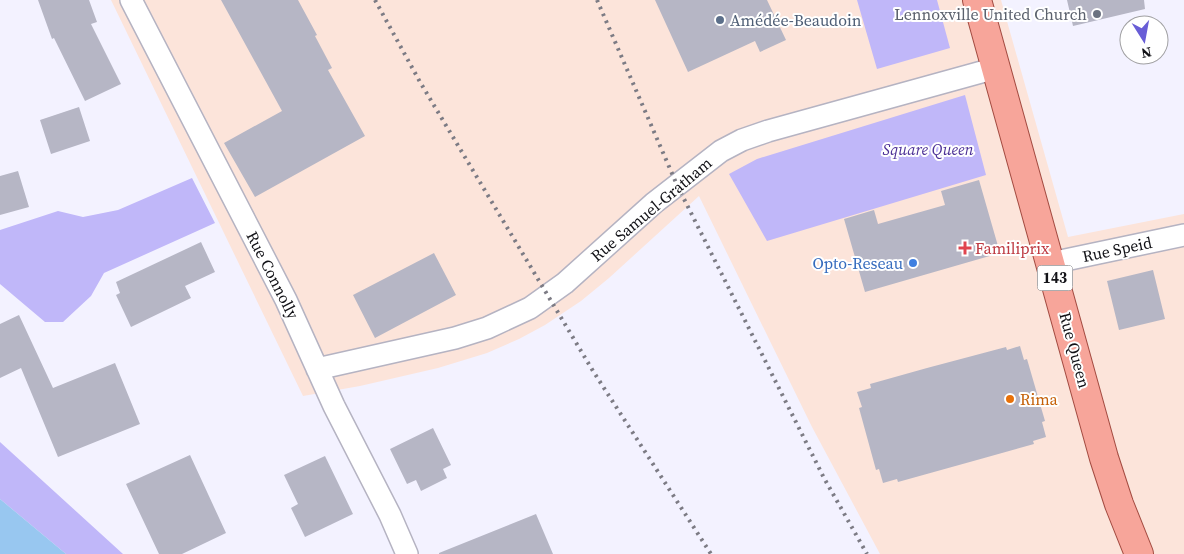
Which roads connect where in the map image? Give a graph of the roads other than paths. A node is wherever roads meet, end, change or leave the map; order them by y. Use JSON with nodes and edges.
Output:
{"nodes":[{"id":1,"x":131,"y":0,"type":"edge"},
{"id":2,"x":978,"y":0,"type":"edge"},
{"id":3,"x":996,"y":68,"type":"junction"},
{"id":4,"x":1184,"y":235,"type":"edge"},
{"id":5,"x":1051,"y":263,"type":"junction"},
{"id":6,"x":317,"y":369,"type":"junction"},
{"id":7,"x":408,"y":554,"type":"edge"},
{"id":8,"x":1139,"y":554,"type":"edge"}],
"edges":[{"from":1,"to":6,"type":"street","name":"Rue Connolly"},
{"from":2,"to":3,"type":"main road","name":"Rue Queen","number":"143"},
{"from":3,"to":5,"type":"main road","name":"Rue Queen","number":"143"},
{"from":3,"to":6,"type":"street","name":"Rue Samuel-Gratham"},
{"from":4,"to":5,"type":"street","name":"Rue Speid"},
{"from":5,"to":8,"type":"main road","name":"Rue Queen","number":"143"},
{"from":6,"to":7,"type":"street","name":"Rue Connolly"}]}
